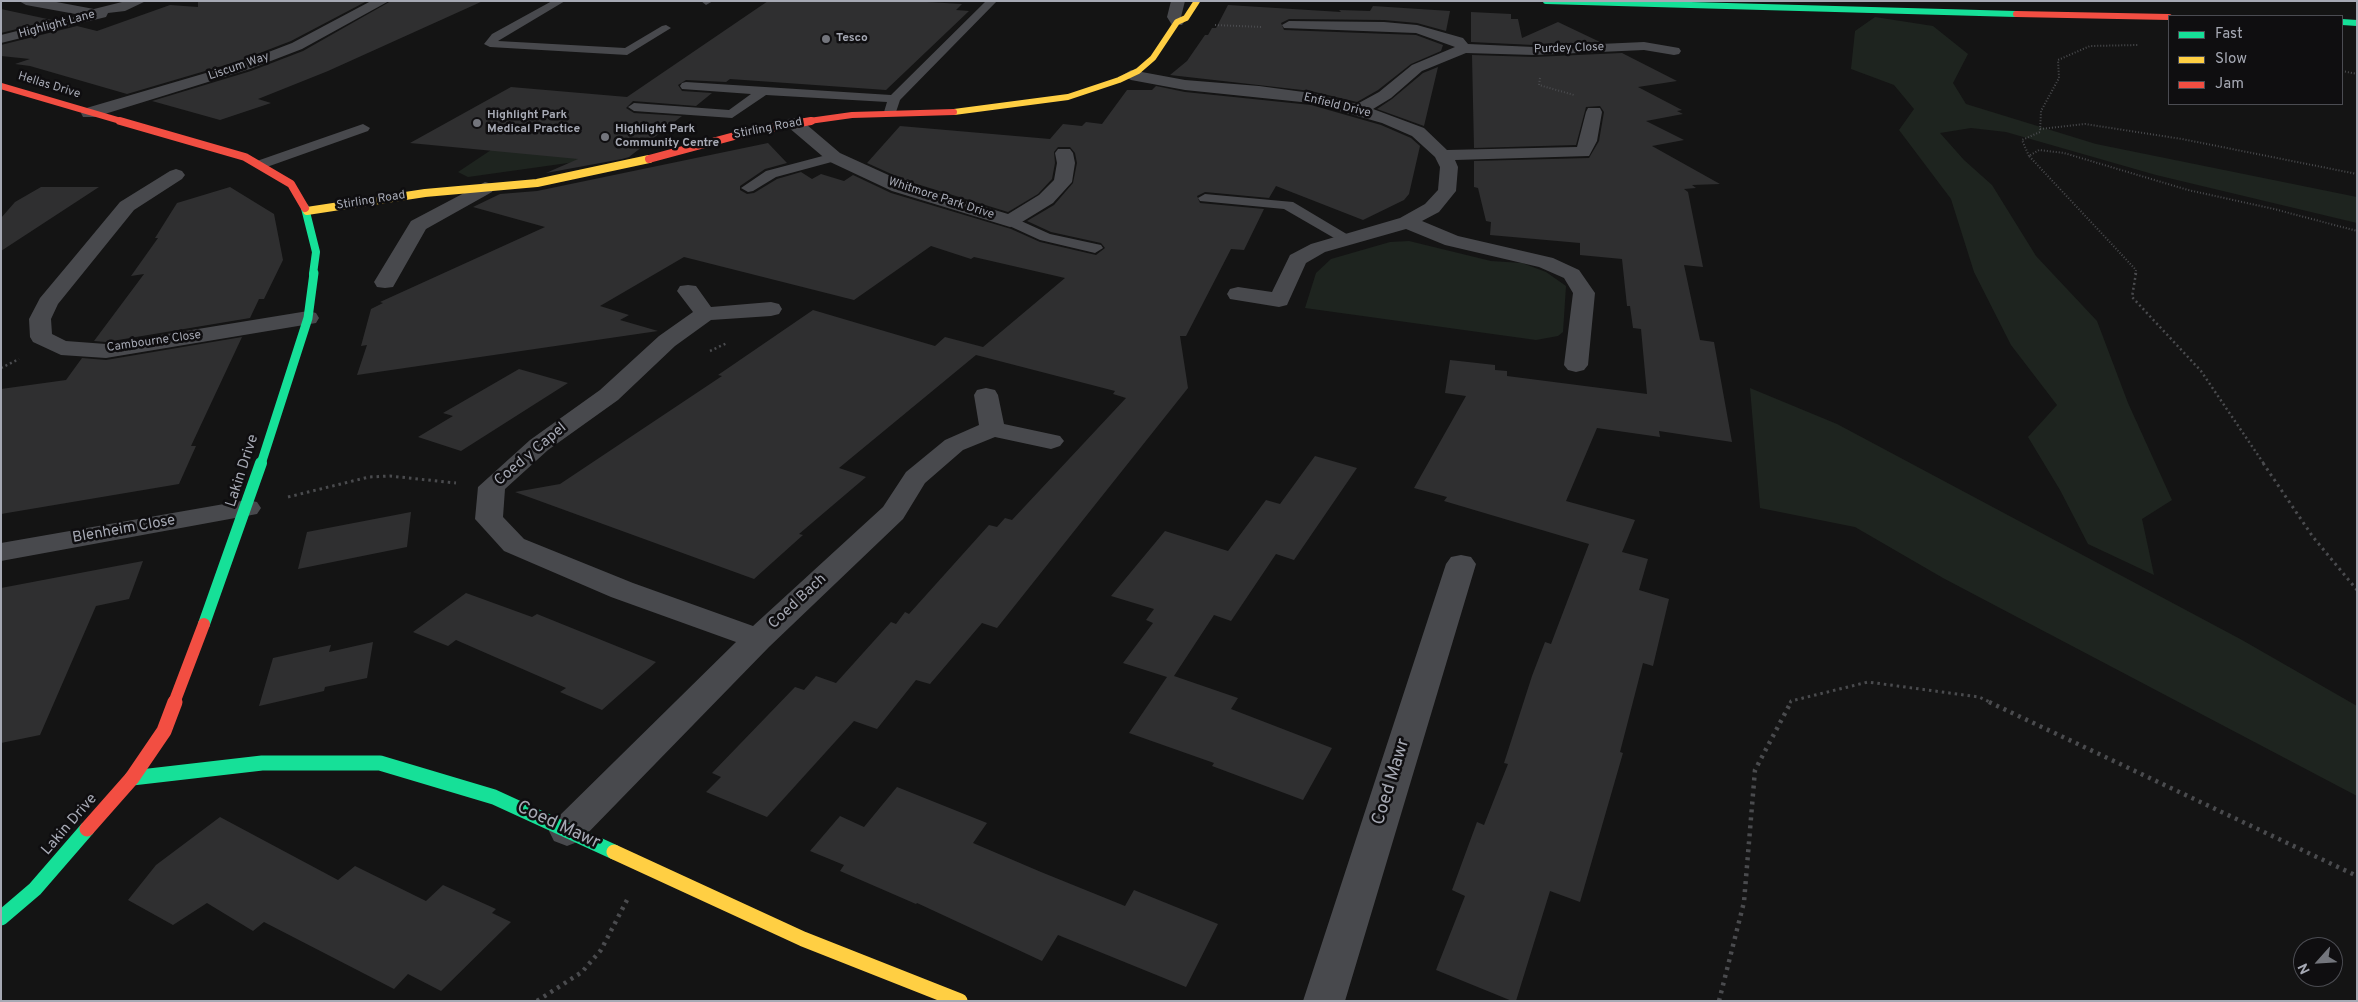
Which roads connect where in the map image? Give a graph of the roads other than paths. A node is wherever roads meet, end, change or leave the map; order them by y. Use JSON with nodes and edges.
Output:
{"nodes":[{"id":1,"x":26,"y":1,"type":"edge"},
{"id":2,"x":139,"y":1,"type":"edge"},
{"id":3,"x":382,"y":1,"type":"edge"},
{"id":4,"x":560,"y":1,"type":"edge"},
{"id":5,"x":992,"y":1,"type":"edge"},
{"id":6,"x":1178,"y":1,"type":"edge"},
{"id":7,"x":1197,"y":1,"type":"edge"},
{"id":8,"x":1546,"y":1,"type":"edge"},
{"id":9,"x":100,"y":10,"type":"junction"},
{"id":10,"x":2168,"y":17,"type":"edge"},
{"id":11,"x":1177,"y":22,"type":"junction"},
{"id":12,"x":2343,"y":22,"type":"edge"},
{"id":13,"x":2357,"y":23,"type":"edge"},
{"id":14,"x":1289,"y":25,"type":"road end"},
{"id":15,"x":666,"y":28,"type":"dead end"},
{"id":16,"x":1,"y":40,"type":"edge"},
{"id":17,"x":1464,"y":48,"type":"junction"},
{"id":18,"x":1674,"y":52,"type":"dead end"},
{"id":19,"x":1131,"y":75,"type":"junction"},
{"id":20,"x":1,"y":86,"type":"edge"},
{"id":21,"x":686,"y":86,"type":"dead end"},
{"id":22,"x":763,"y":91,"type":"junction"},
{"id":23,"x":894,"y":99,"type":"junction"},
{"id":24,"x":634,"y":107,"type":"dead end"},
{"id":25,"x":1359,"y":110,"type":"junction"},
{"id":26,"x":890,"y":112,"type":"junction"},
{"id":27,"x":1594,"y":112,"type":"road end"},
{"id":28,"x":89,"y":113,"type":"junction"},
{"id":29,"x":794,"y":123,"type":"junction"},
{"id":30,"x":363,"y":128,"type":"dead end"},
{"id":31,"x":1064,"y":153,"type":"dead end"},
{"id":32,"x":1443,"y":155,"type":"junction"},
{"id":33,"x":834,"y":158,"type":"junction"},
{"id":34,"x":259,"y":164,"type":"junction"},
{"id":35,"x":176,"y":175,"type":"dead end"},
{"id":36,"x":485,"y":188,"type":"junction"},
{"id":37,"x":748,"y":188,"type":"dead end"},
{"id":38,"x":1205,"y":198,"type":"dead end"},
{"id":39,"x":307,"y":211,"type":"junction"},
{"id":40,"x":1010,"y":221,"type":"junction"},
{"id":41,"x":1407,"y":222,"type":"junction"},
{"id":42,"x":1347,"y":239,"type":"junction"},
{"id":43,"x":1095,"y":248,"type":"dead end"},
{"id":44,"x":385,"y":282,"type":"dead end"},
{"id":45,"x":688,"y":291,"type":"dead end"},
{"id":46,"x":1238,"y":294,"type":"dead end"},
{"id":47,"x":771,"y":309,"type":"dead end"},
{"id":48,"x":705,"y":314,"type":"junction"},
{"id":49,"x":308,"y":318,"type":"junction"},
{"id":50,"x":1576,"y":365,"type":"dead end"},
{"id":51,"x":986,"y":395,"type":"dead end"},
{"id":52,"x":992,"y":429,"type":"junction"},
{"id":53,"x":1051,"y":441,"type":"dead end"},
{"id":54,"x":247,"y":508,"type":"junction"},
{"id":55,"x":1,"y":552,"type":"edge"},
{"id":56,"x":1461,"y":564,"type":"dead end"},
{"id":57,"x":758,"y":639,"type":"junction"},
{"id":58,"x":132,"y":778,"type":"junction"},
{"id":59,"x":567,"y":830,"type":"junction"},
{"id":60,"x":1,"y":918,"type":"edge"},
{"id":61,"x":960,"y":1001,"type":"edge"},
{"id":62,"x":1324,"y":1001,"type":"edge"}],
"edges":[{"from":1,"to":9,"type":"street"},
{"from":2,"to":9,"type":"street","name":"Highlight Lane"},
{"from":3,"to":28,"type":"street","name":"Liscum Way"},
{"from":4,"to":15,"type":"lane"},
{"from":5,"to":23,"type":"lane"},
{"from":6,"to":11,"type":"street"},
{"from":7,"to":11,"type":"street","name":"Stirling Road"},
{"from":8,"to":10,"type":"street"},
{"from":9,"to":16,"type":"street","name":"Highlight Lane"},
{"from":11,"to":19,"type":"street","name":"Stirling Road"},
{"from":12,"to":13,"type":"street"},
{"from":14,"to":17,"type":"street","name":"Purdey Close"},
{"from":17,"to":18,"type":"street","name":"Purdey Close"},
{"from":17,"to":25,"type":"street","name":"Purdey Close"},
{"from":19,"to":25,"type":"street","name":"Enfield Drive"},
{"from":19,"to":26,"type":"street","name":"Stirling Road"},
{"from":20,"to":28,"type":"street","name":"Hellas Drive"},
{"from":21,"to":22,"type":"lane"},
{"from":22,"to":23,"type":"lane"},
{"from":22,"to":24,"type":"lane"},
{"from":23,"to":26,"type":"lane"},
{"from":25,"to":32,"type":"street","name":"Enfield Drive"},
{"from":26,"to":29,"type":"street","name":"Stirling Road"},
{"from":27,"to":32,"type":"street"},
{"from":28,"to":34,"type":"street","name":"Lakin Drive"},
{"from":29,"to":33,"type":"street","name":"Whitmore Park Drive"},
{"from":29,"to":36,"type":"street","name":"Stirling Road"},
{"from":30,"to":34,"type":"lane"},
{"from":31,"to":40,"type":"street","name":"Whitmore Park Drive"},
{"from":32,"to":41,"type":"street"},
{"from":33,"to":37,"type":"lane"},
{"from":33,"to":40,"type":"street","name":"Whitmore Park Drive"},
{"from":34,"to":39,"type":"street","name":"Lakin Drive"},
{"from":35,"to":49,"type":"street","name":"Cambourne Close"},
{"from":36,"to":39,"type":"street","name":"Stirling Road"},
{"from":36,"to":44,"type":"street"},
{"from":38,"to":42,"type":"lane"},
{"from":39,"to":49,"type":"street","name":"Lakin Drive"},
{"from":40,"to":43,"type":"lane"},
{"from":41,"to":42,"type":"street"},
{"from":41,"to":50,"type":"street"},
{"from":42,"to":46,"type":"street"},
{"from":45,"to":48,"type":"street"},
{"from":47,"to":48,"type":"street"},
{"from":48,"to":57,"type":"street","name":"Coed y Capel"},
{"from":49,"to":54,"type":"street","name":"Lakin Drive"},
{"from":51,"to":52,"type":"street"},
{"from":52,"to":53,"type":"street"},
{"from":52,"to":57,"type":"street","name":"Coed Bach"},
{"from":54,"to":55,"type":"street","name":"Blenheim Close"},
{"from":54,"to":58,"type":"street","name":"Lakin Drive"},
{"from":56,"to":62,"type":"street","name":"Coed Mawr"},
{"from":57,"to":59,"type":"street","name":"Coed Bach"},
{"from":58,"to":59,"type":"street","name":"Coed Mawr"},
{"from":58,"to":60,"type":"street","name":"Lakin Drive"},
{"from":59,"to":61,"type":"street","name":"Coed Mawr"}]}
